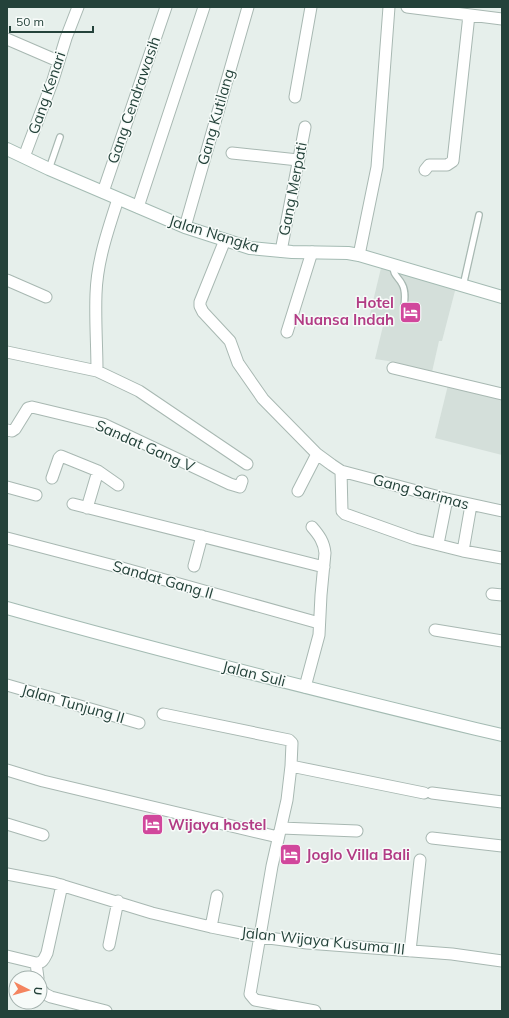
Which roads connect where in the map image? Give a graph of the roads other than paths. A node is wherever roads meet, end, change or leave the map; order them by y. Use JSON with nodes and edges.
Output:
{"nodes":[{"id":1,"x":166,"y":7,"type":"edge"},
{"id":2,"x":204,"y":7,"type":"edge"},
{"id":3,"x":248,"y":7,"type":"edge"},
{"id":4,"x":311,"y":7,"type":"edge"},
{"id":5,"x":388,"y":7,"type":"edge"},
{"id":6,"x":407,"y":7,"type":"edge"},
{"id":7,"x":75,"y":8,"type":"edge"},
{"id":8,"x":469,"y":15,"type":"junction"},
{"id":9,"x":502,"y":19,"type":"edge"},
{"id":10,"x":7,"y":39,"type":"edge"},
{"id":11,"x":58,"y":61,"type":"junction"},
{"id":12,"x":295,"y":97,"type":"dead end"},
{"id":13,"x":305,"y":127,"type":"dead end"},
{"id":14,"x":60,"y":137,"type":"dead end"},
{"id":15,"x":7,"y":149,"type":"edge"},
{"id":16,"x":232,"y":153,"type":"dead end"},
{"id":17,"x":24,"y":157,"type":"junction"},
{"id":18,"x":298,"y":160,"type":"junction"},
{"id":19,"x":49,"y":169,"type":"junction"},
{"id":20,"x":425,"y":170,"type":"dead end"},
{"id":21,"x":103,"y":192,"type":"junction"},
{"id":22,"x":118,"y":199,"type":"junction"},
{"id":23,"x":138,"y":207,"type":"junction"},
{"id":24,"x":479,"y":214,"type":"dead end"},
{"id":25,"x":185,"y":227,"type":"junction"},
{"id":26,"x":225,"y":240,"type":"junction"},
{"id":27,"x":281,"y":251,"type":"junction"},
{"id":28,"x":312,"y":252,"type":"junction"},
{"id":29,"x":359,"y":255,"type":"junction"},
{"id":30,"x":393,"y":265,"type":"junction"},
{"id":31,"x":7,"y":280,"type":"edge"},
{"id":32,"x":464,"y":286,"type":"junction"},
{"id":33,"x":46,"y":297,"type":"dead end"},
{"id":34,"x":502,"y":297,"type":"edge"},
{"id":35,"x":404,"y":306,"type":"dead end"},
{"id":36,"x":287,"y":332,"type":"dead end"},
{"id":37,"x":7,"y":352,"type":"edge"},
{"id":38,"x":393,"y":368,"type":"dead end"},
{"id":39,"x":97,"y":371,"type":"junction"},
{"id":40,"x":502,"y":394,"type":"edge"},
{"id":41,"x":7,"y":430,"type":"edge"},
{"id":42,"x":317,"y":454,"type":"junction"},
{"id":43,"x":247,"y":464,"type":"dead end"},
{"id":44,"x":341,"y":470,"type":"junction"},
{"id":45,"x":98,"y":471,"type":"junction"},
{"id":46,"x":52,"y":478,"type":"dead end"},
{"id":47,"x":242,"y":481,"type":"dead end"},
{"id":48,"x":118,"y":484,"type":"dead end"},
{"id":49,"x":7,"y":487,"type":"edge"},
{"id":50,"x":298,"y":491,"type":"dead end"},
{"id":51,"x":36,"y":495,"type":"dead end"},
{"id":52,"x":447,"y":499,"type":"junction"},
{"id":53,"x":73,"y":504,"type":"dead end"},
{"id":54,"x":471,"y":505,"type":"junction"},
{"id":55,"x":87,"y":508,"type":"junction"},
{"id":56,"x":502,"y":511,"type":"edge"},
{"id":57,"x":312,"y":527,"type":"dead end"},
{"id":58,"x":202,"y":536,"type":"junction"},
{"id":59,"x":7,"y":538,"type":"edge"},
{"id":60,"x":438,"y":544,"type":"junction"},
{"id":61,"x":463,"y":551,"type":"junction"},
{"id":62,"x":502,"y":558,"type":"edge"},
{"id":63,"x":194,"y":566,"type":"dead end"},
{"id":64,"x":324,"y":567,"type":"junction"},
{"id":65,"x":7,"y":608,"type":"edge"},
{"id":66,"x":319,"y":624,"type":"junction"},
{"id":67,"x":435,"y":630,"type":"dead end"},
{"id":68,"x":502,"y":641,"type":"edge"},
{"id":69,"x":7,"y":686,"type":"edge"},
{"id":70,"x":305,"y":687,"type":"junction"},
{"id":71,"x":163,"y":714,"type":"dead end"},
{"id":72,"x":139,"y":723,"type":"dead end"},
{"id":73,"x":502,"y":734,"type":"edge"},
{"id":74,"x":292,"y":766,"type":"junction"},
{"id":75,"x":7,"y":770,"type":"edge"},
{"id":76,"x":502,"y":802,"type":"edge"},
{"id":77,"x":7,"y":824,"type":"edge"},
{"id":78,"x":357,"y":831,"type":"dead end"},
{"id":79,"x":280,"y":833,"type":"junction"},
{"id":80,"x":42,"y":835,"type":"dead end"},
{"id":81,"x":432,"y":838,"type":"dead end"},
{"id":82,"x":502,"y":846,"type":"edge"},
{"id":83,"x":420,"y":860,"type":"dead end"},
{"id":84,"x":7,"y":874,"type":"edge"},
{"id":85,"x":62,"y":885,"type":"junction"},
{"id":86,"x":218,"y":896,"type":"dead end"},
{"id":87,"x":118,"y":901,"type":"junction"},
{"id":88,"x":211,"y":927,"type":"junction"},
{"id":89,"x":261,"y":937,"type":"junction"},
{"id":90,"x":109,"y":945,"type":"dead end"},
{"id":91,"x":410,"y":951,"type":"junction"},
{"id":92,"x":7,"y":956,"type":"edge"},
{"id":93,"x":502,"y":961,"type":"edge"},
{"id":94,"x":36,"y":963,"type":"junction"},
{"id":95,"x":37,"y":970,"type":"edge"},
{"id":96,"x":48,"y":996,"type":"edge"},
{"id":97,"x":106,"y":1011,"type":"edge"},
{"id":98,"x":315,"y":1011,"type":"edge"}],
"edges":[{"from":1,"to":21,"type":"street","name":"Gang Cendrawasih"},
{"from":2,"to":23,"type":"street"},
{"from":3,"to":25,"type":"street","name":"Gang Kutilang"},
{"from":4,"to":12,"type":"street"},
{"from":5,"to":29,"type":"street"},
{"from":6,"to":8,"type":"street"},
{"from":7,"to":11,"type":"street","name":"Gang Kenari"},
{"from":8,"to":9,"type":"street"},
{"from":8,"to":20,"type":"street"},
{"from":10,"to":11,"type":"street"},
{"from":11,"to":17,"type":"street","name":"Gang Kenari"},
{"from":13,"to":18,"type":"street","name":"Gang Merpati"},
{"from":14,"to":19,"type":"lane"},
{"from":15,"to":17,"type":"main road","name":"Jalan Nangka"},
{"from":16,"to":18,"type":"street"},
{"from":17,"to":19,"type":"main road","name":"Jalan Nangka"},
{"from":18,"to":27,"type":"street","name":"Gang Merpati"},
{"from":19,"to":21,"type":"main road","name":"Jalan Nangka"},
{"from":21,"to":22,"type":"main road","name":"Jalan Nangka"},
{"from":22,"to":23,"type":"main road","name":"Jalan Nangka"},
{"from":22,"to":39,"type":"street"},
{"from":23,"to":25,"type":"main road","name":"Jalan Nangka"},
{"from":24,"to":32,"type":"lane"},
{"from":25,"to":26,"type":"main road","name":"Jalan Nangka"},
{"from":26,"to":27,"type":"main road","name":"Jalan Nangka"},
{"from":26,"to":42,"type":"street","name":"Gang Sarimas"},
{"from":27,"to":28,"type":"main road","name":"Jalan Nangka"},
{"from":28,"to":29,"type":"main road","name":"Jalan Nangka"},
{"from":28,"to":36,"type":"street"},
{"from":29,"to":30,"type":"main road","name":"Jalan Nangka"},
{"from":30,"to":32,"type":"main road","name":"Jalan Nangka"},
{"from":30,"to":35,"type":"lane"},
{"from":31,"to":33,"type":"street"},
{"from":32,"to":34,"type":"main road","name":"Jalan Nangka"},
{"from":37,"to":39,"type":"street"},
{"from":38,"to":40,"type":"street"},
{"from":39,"to":43,"type":"street"},
{"from":41,"to":47,"type":"street","name":"Sandat Gang V"},
{"from":42,"to":44,"type":"street","name":"Gang Sarimas"},
{"from":42,"to":50,"type":"street"},
{"from":44,"to":52,"type":"street","name":"Gang Sarimas"},
{"from":44,"to":60,"type":"street"},
{"from":45,"to":46,"type":"street"},
{"from":45,"to":48,"type":"street"},
{"from":45,"to":55,"type":"street"},
{"from":49,"to":51,"type":"street"},
{"from":52,"to":54,"type":"street","name":"Gang Sarimas"},
{"from":52,"to":60,"type":"street"},
{"from":53,"to":55,"type":"street"},
{"from":54,"to":56,"type":"street","name":"Gang Sarimas"},
{"from":54,"to":61,"type":"street"},
{"from":55,"to":58,"type":"street"},
{"from":57,"to":64,"type":"street"},
{"from":58,"to":63,"type":"street"},
{"from":58,"to":64,"type":"street"},
{"from":59,"to":66,"type":"street","name":"Sandat Gang II"},
{"from":60,"to":61,"type":"street"},
{"from":61,"to":62,"type":"street"},
{"from":64,"to":66,"type":"street"},
{"from":65,"to":70,"type":"main road","name":"Jalan Suli"},
{"from":66,"to":70,"type":"street"},
{"from":67,"to":68,"type":"street"},
{"from":69,"to":72,"type":"street","name":"Jalan Tunjung II"},
{"from":70,"to":73,"type":"main road","name":"Jalan Suli"},
{"from":71,"to":74,"type":"street"},
{"from":74,"to":76,"type":"street"},
{"from":74,"to":79,"type":"street"},
{"from":75,"to":79,"type":"street"},
{"from":77,"to":80,"type":"street"},
{"from":78,"to":79,"type":"street"},
{"from":79,"to":89,"type":"street"},
{"from":81,"to":82,"type":"street"},
{"from":83,"to":91,"type":"street"},
{"from":84,"to":85,"type":"street","name":"Jalan Wijaya Kusuma III"},
{"from":85,"to":87,"type":"street","name":"Jalan Wijaya Kusuma III"},
{"from":85,"to":94,"type":"street"},
{"from":86,"to":88,"type":"street"},
{"from":87,"to":88,"type":"street","name":"Jalan Wijaya Kusuma III"},
{"from":87,"to":90,"type":"street"},
{"from":88,"to":89,"type":"street","name":"Jalan Wijaya Kusuma III"},
{"from":89,"to":91,"type":"street","name":"Jalan Wijaya Kusuma III"},
{"from":89,"to":98,"type":"street"},
{"from":91,"to":93,"type":"street","name":"Jalan Wijaya Kusuma III"},
{"from":92,"to":94,"type":"street"},
{"from":94,"to":95,"type":"street"},
{"from":96,"to":97,"type":"street"}]}
